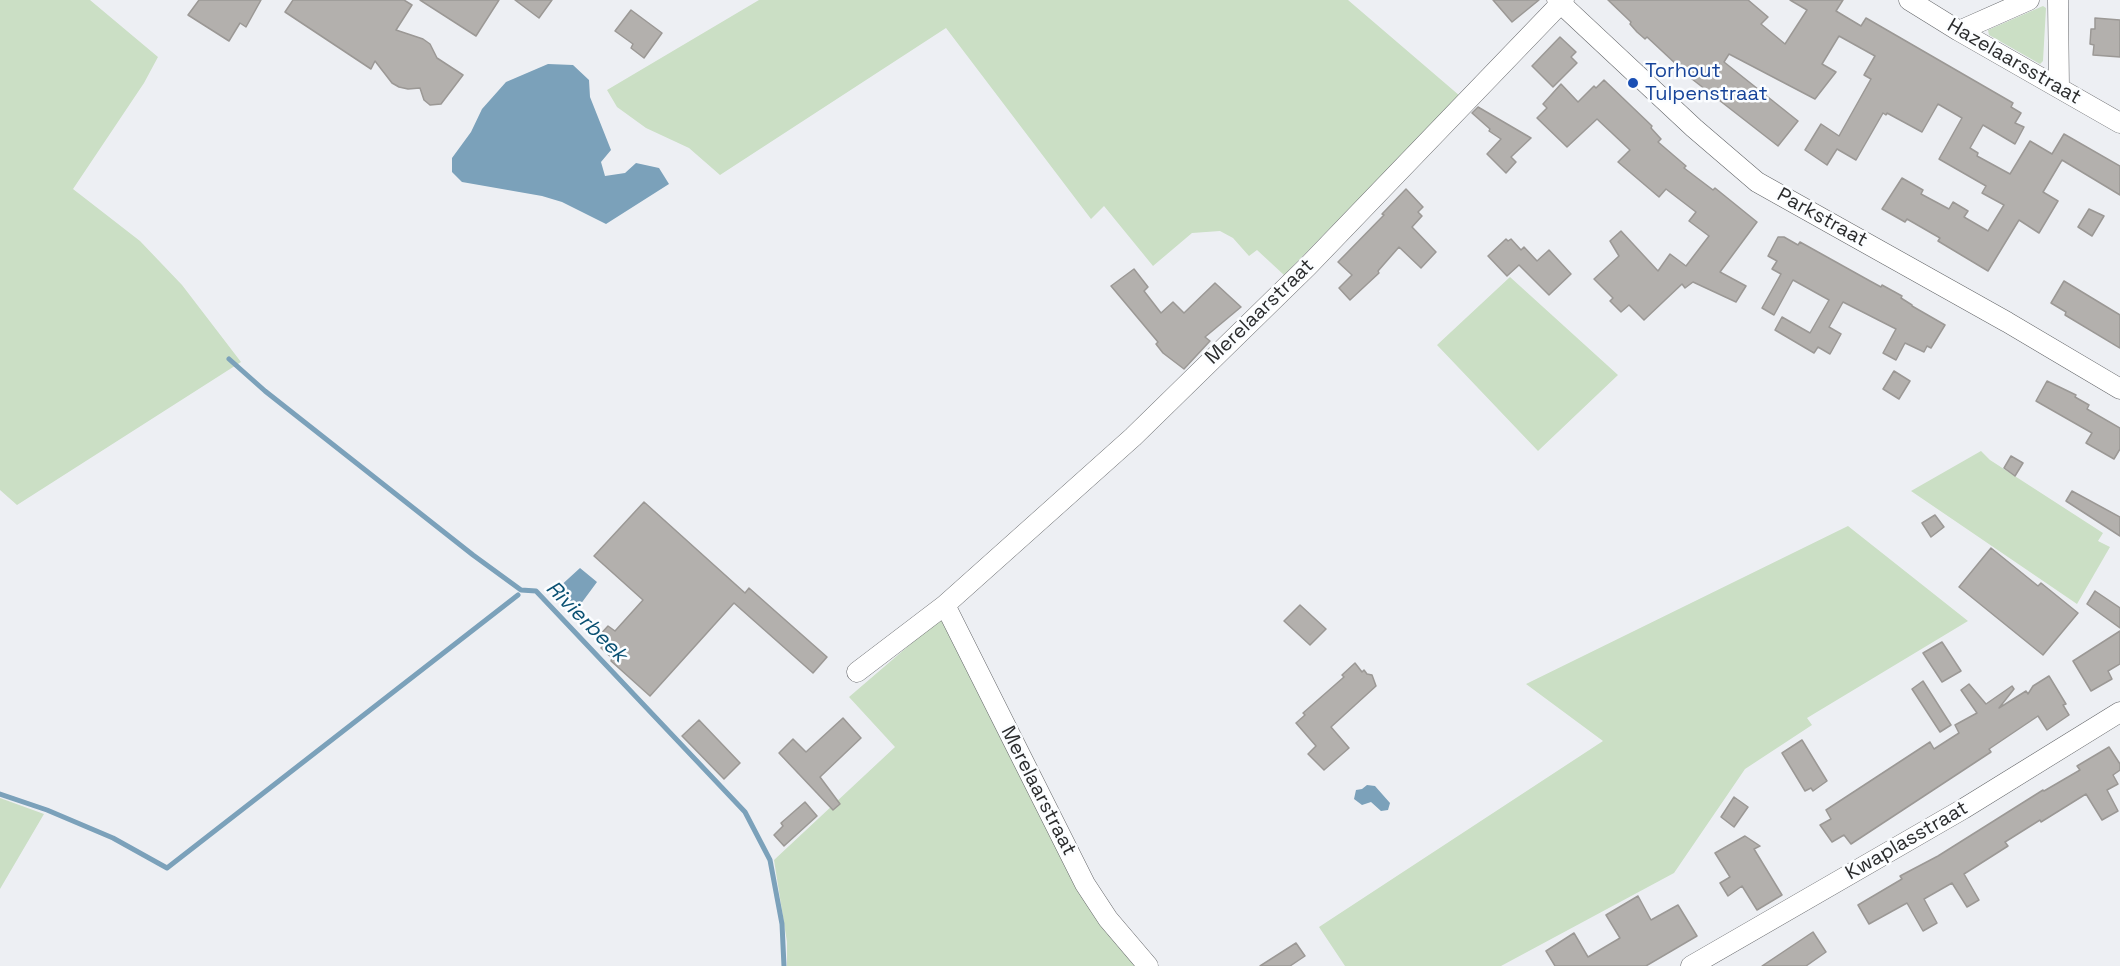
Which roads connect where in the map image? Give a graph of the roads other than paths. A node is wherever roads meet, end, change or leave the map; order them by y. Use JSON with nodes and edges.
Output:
{"nodes":[{"id":1,"x":1909,"y":0,"type":"edge"},
{"id":2,"x":2029,"y":0,"type":"edge"},
{"id":3,"x":2058,"y":0,"type":"edge"},
{"id":4,"x":1561,"y":1,"type":"edge"},
{"id":5,"x":1959,"y":31,"type":"junction"},
{"id":6,"x":2059,"y":87,"type":"junction"},
{"id":7,"x":2120,"y":123,"type":"edge"},
{"id":8,"x":2120,"y":389,"type":"edge"},
{"id":9,"x":945,"y":605,"type":"junction"},
{"id":10,"x":857,"y":672,"type":"dead end"},
{"id":11,"x":2120,"y":712,"type":"edge"},
{"id":12,"x":1148,"y":966,"type":"edge"},
{"id":13,"x":1691,"y":966,"type":"edge"}],
"edges":[{"from":1,"to":5,"type":"street","name":"Hazelaarsstraat"},
{"from":2,"to":5,"type":"street"},
{"from":3,"to":6,"type":"street"},
{"from":4,"to":8,"type":"street","name":"Parkstraat"},
{"from":4,"to":9,"type":"street","name":"Merelaarstraat"},
{"from":5,"to":6,"type":"street","name":"Hazelaarsstraat"},
{"from":6,"to":7,"type":"street","name":"Hazelaarsstraat"},
{"from":9,"to":10,"type":"street","name":"Merelaarstraat"},
{"from":9,"to":12,"type":"street","name":"Merelaarstraat"},
{"from":11,"to":13,"type":"street","name":"Kwaplasstraat"}]}
